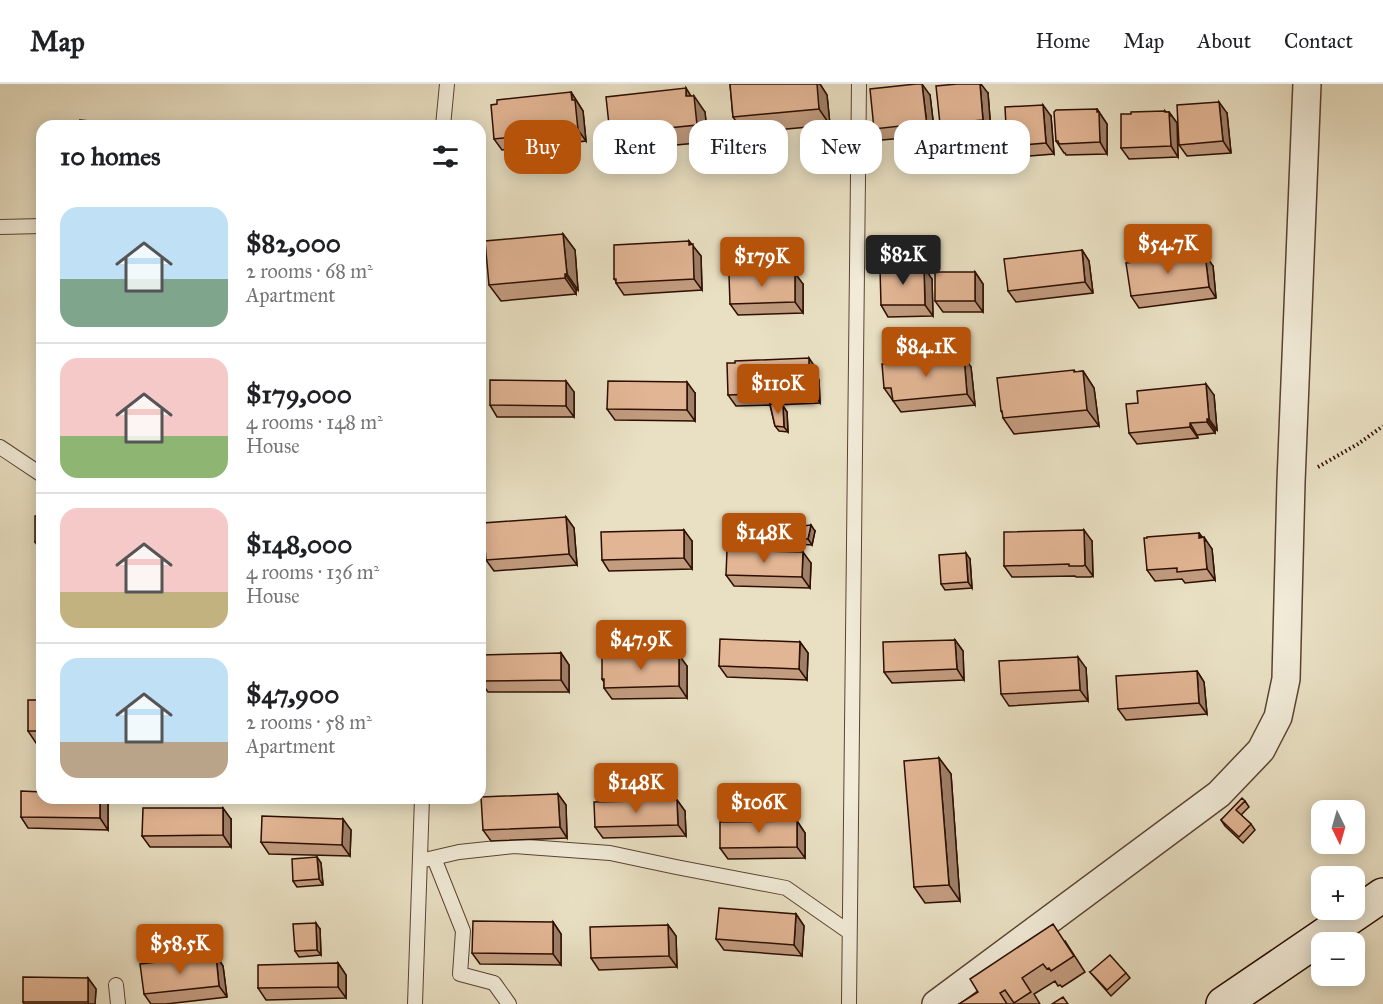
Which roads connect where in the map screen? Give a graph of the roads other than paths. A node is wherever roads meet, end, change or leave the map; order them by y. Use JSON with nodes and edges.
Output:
{"nodes":[{"id":1,"x":447,"y":84,"type":"edge"},
{"id":2,"x":859,"y":84,"type":"edge"},
{"id":3,"x":1307,"y":84,"type":"edge"},
{"id":4,"x":444,"y":120,"type":"edge"},
{"id":5,"x":36,"y":226,"type":"edge"},
{"id":6,"x":0,"y":227,"type":"edge"},
{"id":7,"x":0,"y":447,"type":"edge"},
{"id":8,"x":36,"y":471,"type":"edge"},
{"id":9,"x":422,"y":804,"type":"edge"},
{"id":10,"x":434,"y":858,"type":"junction"},
{"id":11,"x":420,"y":861,"type":"junction"},
{"id":12,"x":1383,"y":894,"type":"edge"},
{"id":13,"x":849,"y":932,"type":"junction"},
{"id":14,"x":116,"y":985,"type":"dead end"},
{"id":15,"x":118,"y":1004,"type":"edge"},
{"id":16,"x":415,"y":1004,"type":"edge"},
{"id":17,"x":509,"y":1004,"type":"edge"},
{"id":18,"x":849,"y":1004,"type":"edge"},
{"id":19,"x":936,"y":1004,"type":"edge"},
{"id":20,"x":1223,"y":1004,"type":"edge"}],
"edges":[{"from":1,"to":4,"type":"lane"},
{"from":2,"to":13,"type":"lane"},
{"from":3,"to":19,"type":"street"},
{"from":5,"to":6,"type":"lane"},
{"from":7,"to":8,"type":"lane"},
{"from":9,"to":11,"type":"lane"},
{"from":10,"to":11,"type":"lane"},
{"from":10,"to":13,"type":"lane"},
{"from":10,"to":17,"type":"lane"},
{"from":11,"to":16,"type":"lane"},
{"from":12,"to":20,"type":"main road"},
{"from":13,"to":18,"type":"lane"},
{"from":14,"to":15,"type":"lane"}]}
